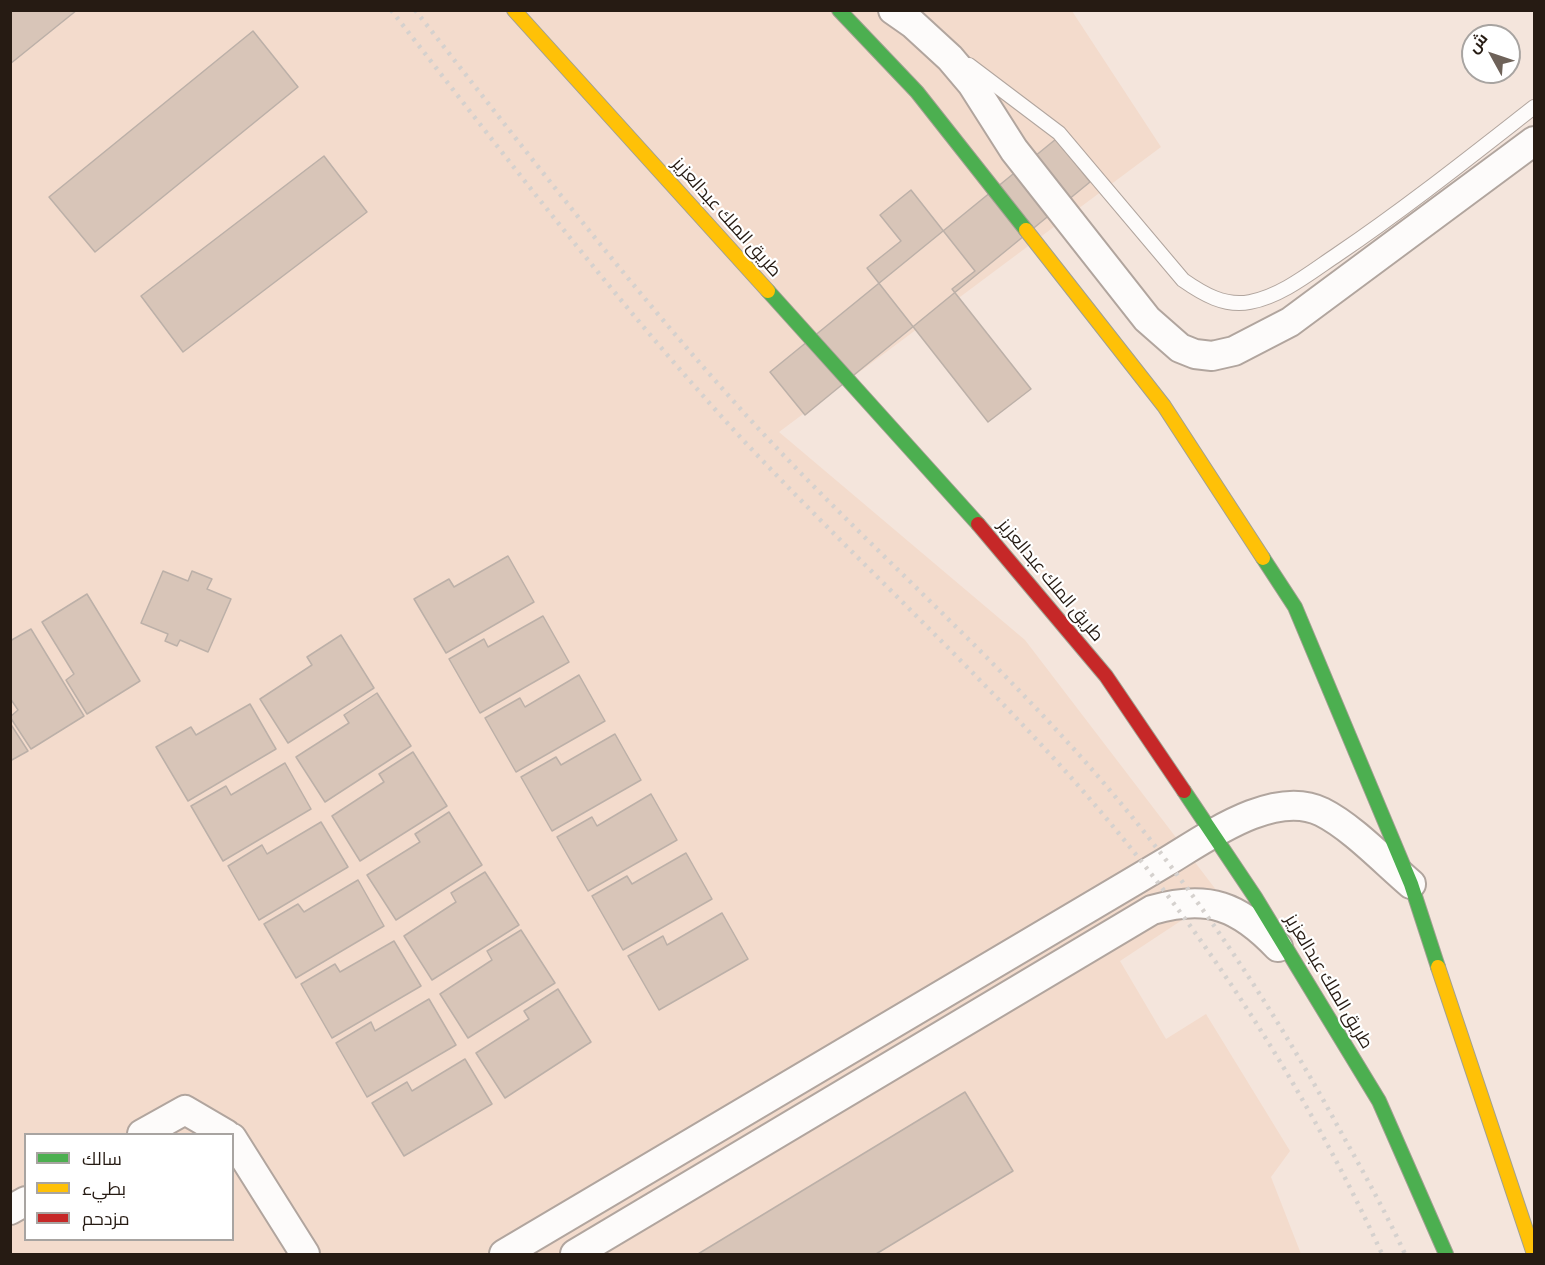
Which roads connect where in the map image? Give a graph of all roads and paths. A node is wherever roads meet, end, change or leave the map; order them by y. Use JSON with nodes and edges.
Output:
{"nodes":[{"id":1,"x":514,"y":10,"type":"edge"},
{"id":2,"x":839,"y":10,"type":"edge"},
{"id":3,"x":903,"y":17,"type":"edge"},
{"id":4,"x":1534,"y":107,"type":"edge"},
{"id":5,"x":1534,"y":141,"type":"edge"},
{"id":6,"x":1213,"y":835,"type":"junction"},
{"id":7,"x":1411,"y":884,"type":"junction"},
{"id":8,"x":1299,"y":969,"type":"junction"},
{"id":9,"x":144,"y":1133,"type":"edge"},
{"id":10,"x":224,"y":1133,"type":"edge"},
{"id":11,"x":234,"y":1141,"type":"edge"},
{"id":12,"x":24,"y":1203,"type":"edge"},
{"id":13,"x":10,"y":1210,"type":"edge"},
{"id":14,"x":305,"y":1254,"type":"edge"},
{"id":15,"x":504,"y":1254,"type":"edge"},
{"id":16,"x":575,"y":1254,"type":"edge"},
{"id":17,"x":1446,"y":1254,"type":"edge"},
{"id":18,"x":1534,"y":1254,"type":"edge"}],
"edges":[{"from":1,"to":6,"type":"highway","name":"طريق الملك عبدالعزيز"},
{"from":2,"to":7,"type":"highway"},
{"from":3,"to":4,"type":"lane"},
{"from":3,"to":5,"type":"street"},
{"from":6,"to":7,"type":"street"},
{"from":6,"to":8,"type":"highway","name":"طريق الملك عبدالعزيز"},
{"from":6,"to":15,"type":"street"},
{"from":7,"to":18,"type":"highway"},
{"from":8,"to":16,"type":"street"},
{"from":8,"to":17,"type":"highway","name":"طريق الملك عبدالعزيز"},
{"from":9,"to":10,"type":"street"},
{"from":11,"to":14,"type":"street"},
{"from":12,"to":13,"type":"street"}]}
